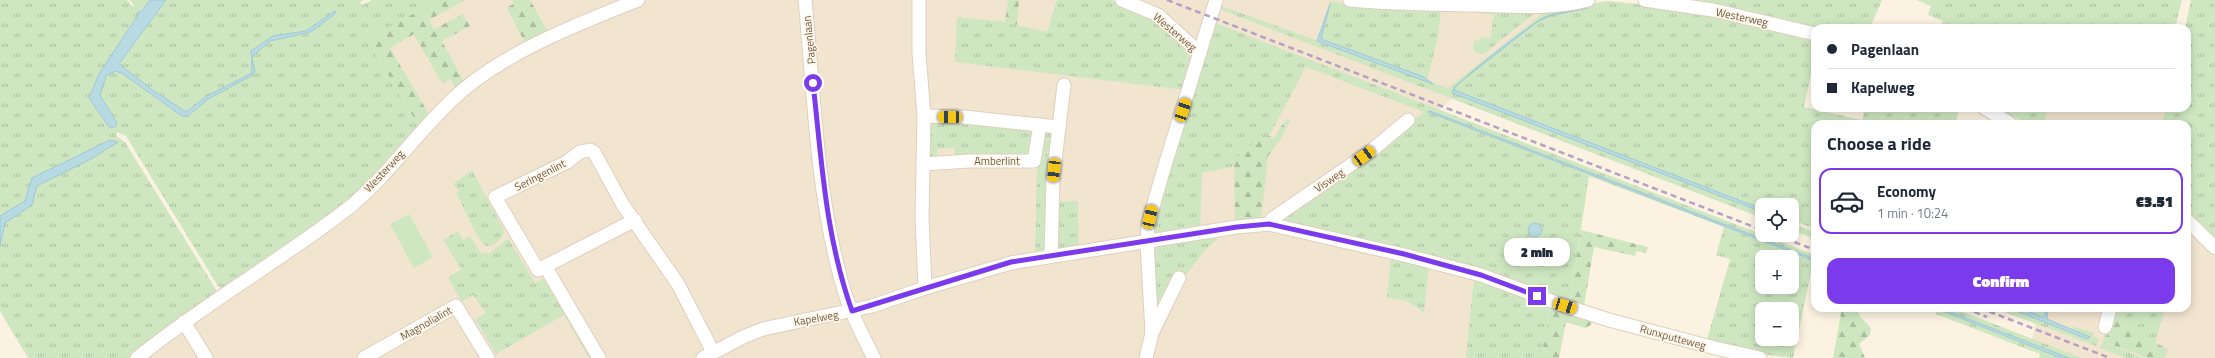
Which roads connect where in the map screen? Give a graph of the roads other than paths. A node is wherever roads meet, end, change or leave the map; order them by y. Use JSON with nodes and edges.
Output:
{"nodes":[{"id":1,"x":638,"y":0,"type":"edge"},
{"id":2,"x":805,"y":0,"type":"edge"},
{"id":3,"x":919,"y":0,"type":"edge"},
{"id":4,"x":1122,"y":0,"type":"edge"},
{"id":5,"x":1216,"y":0,"type":"edge"},
{"id":6,"x":1350,"y":0,"type":"edge"},
{"id":7,"x":1588,"y":0,"type":"edge"},
{"id":8,"x":1645,"y":0,"type":"edge"},
{"id":9,"x":1811,"y":33,"type":"edge"},
{"id":10,"x":1200,"y":53,"type":"junction"},
{"id":11,"x":1064,"y":85,"type":"dead end"},
{"id":12,"x":1991,"y":112,"type":"edge"},
{"id":13,"x":924,"y":116,"type":"junction"},
{"id":14,"x":1408,"y":120,"type":"dead end"},
{"id":15,"x":2004,"y":120,"type":"edge"},
{"id":16,"x":1040,"y":125,"type":"junction"},
{"id":17,"x":1059,"y":127,"type":"junction"},
{"id":18,"x":923,"y":164,"type":"junction"},
{"id":19,"x":635,"y":220,"type":"junction"},
{"id":20,"x":1269,"y":224,"type":"junction"},
{"id":21,"x":2191,"y":224,"type":"edge"},
{"id":22,"x":1147,"y":242,"type":"junction"},
{"id":23,"x":2215,"y":248,"type":"edge"},
{"id":24,"x":1051,"y":255,"type":"junction"},
{"id":25,"x":545,"y":266,"type":"junction"},
{"id":26,"x":1179,"y":278,"type":"dead end"},
{"id":27,"x":925,"y":288,"type":"junction"},
{"id":28,"x":852,"y":311,"type":"junction"},
{"id":29,"x":2109,"y":312,"type":"edge"},
{"id":30,"x":1609,"y":320,"type":"joint"},
{"id":31,"x":184,"y":322,"type":"junction"},
{"id":32,"x":2105,"y":327,"type":"dead end"},
{"id":33,"x":1152,"y":333,"type":"junction"},
{"id":34,"x":708,"y":355,"type":"edge"},
{"id":35,"x":137,"y":358,"type":"edge"},
{"id":36,"x":206,"y":358,"type":"edge"},
{"id":37,"x":364,"y":358,"type":"edge"},
{"id":38,"x":488,"y":358,"type":"edge"},
{"id":39,"x":598,"y":358,"type":"edge"},
{"id":40,"x":874,"y":358,"type":"edge"},
{"id":41,"x":1146,"y":358,"type":"edge"},
{"id":42,"x":1760,"y":358,"type":"edge"}],
"edges":[{"from":1,"to":31,"type":"street","name":"Westerweg"},
{"from":2,"to":28,"type":"street","name":"Pagenlaan"},
{"from":3,"to":13,"type":"street"},
{"from":4,"to":10,"type":"street","name":"Westerweg"},
{"from":5,"to":10,"type":"street","name":"Westerweg"},
{"from":6,"to":7,"type":"street"},
{"from":8,"to":9,"type":"street","name":"Westerweg"},
{"from":10,"to":22,"type":"street"},
{"from":11,"to":17,"type":"street"},
{"from":12,"to":15,"type":"street"},
{"from":13,"to":16,"type":"street"},
{"from":13,"to":18,"type":"street"},
{"from":14,"to":20,"type":"street","name":"Visweg"},
{"from":16,"to":17,"type":"street"},
{"from":16,"to":18,"type":"street","name":"Amberlint"},
{"from":17,"to":24,"type":"street"},
{"from":18,"to":27,"type":"street"},
{"from":19,"to":25,"type":"street"},
{"from":19,"to":25,"type":"street","name":"Seringenlint"},
{"from":19,"to":34,"type":"street","name":"Seringenlint"},
{"from":20,"to":22,"type":"street","name":"Kapelweg"},
{"from":20,"to":30,"type":"street","name":"Kapelweg"},
{"from":21,"to":23,"type":"street"},
{"from":22,"to":24,"type":"street","name":"Kapelweg"},
{"from":22,"to":33,"type":"street"},
{"from":24,"to":27,"type":"street","name":"Kapelweg"},
{"from":25,"to":39,"type":"street"},
{"from":26,"to":33,"type":"street"},
{"from":27,"to":28,"type":"street","name":"Kapelweg"},
{"from":28,"to":34,"type":"street","name":"Kapelweg"},
{"from":28,"to":40,"type":"street","name":"Pagenlaan"},
{"from":29,"to":32,"type":"street"},
{"from":30,"to":42,"type":"street","name":"Runxputteweg"},
{"from":31,"to":35,"type":"street","name":"Westerweg"},
{"from":31,"to":36,"type":"street"},
{"from":33,"to":41,"type":"street"},
{"from":37,"to":38,"type":"street","name":"Magnolialint"}]}
